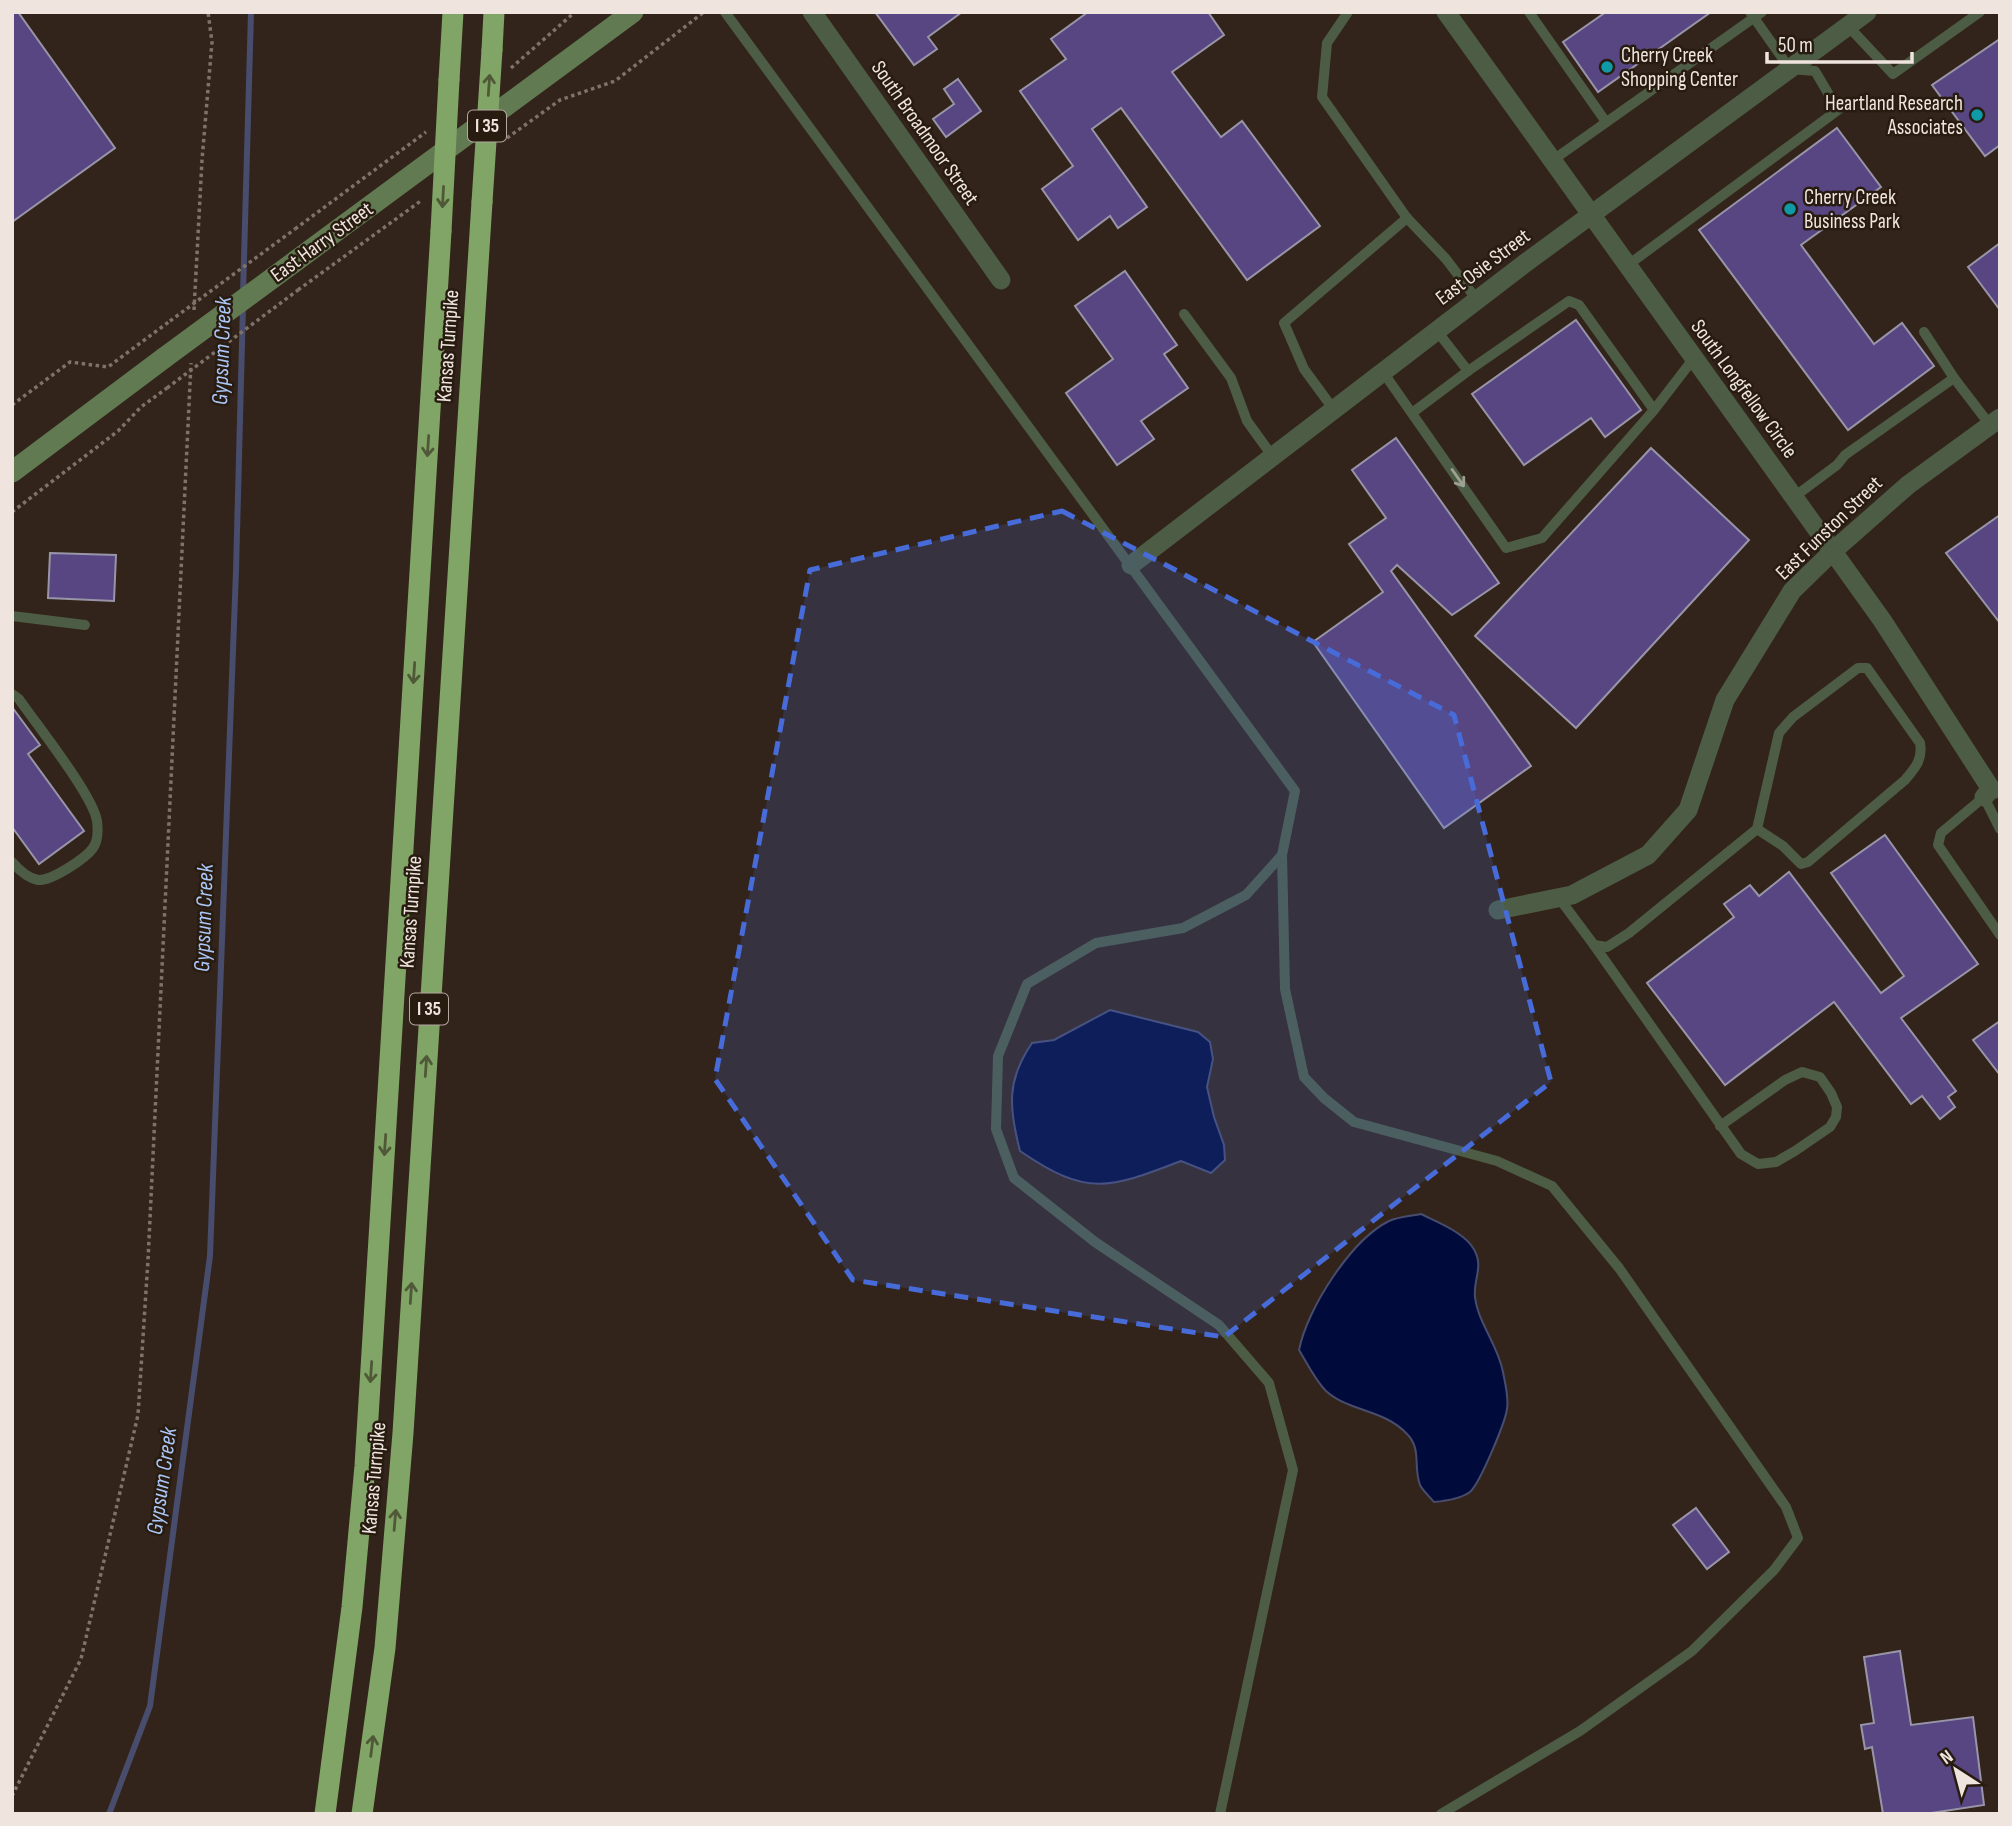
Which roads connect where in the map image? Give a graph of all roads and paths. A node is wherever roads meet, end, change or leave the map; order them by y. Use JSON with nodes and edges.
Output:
{"nodes":[{"id":1,"x":208,"y":12,"type":"edge"},
{"id":2,"x":453,"y":12,"type":"edge"},
{"id":3,"x":494,"y":12,"type":"edge"},
{"id":4,"x":633,"y":12,"type":"edge"},
{"id":5,"x":725,"y":12,"type":"edge"},
{"id":6,"x":812,"y":12,"type":"edge"},
{"id":7,"x":1348,"y":12,"type":"edge"},
{"id":8,"x":1446,"y":12,"type":"edge"},
{"id":9,"x":1529,"y":12,"type":"edge"},
{"id":10,"x":1867,"y":12,"type":"edge"},
{"id":11,"x":1980,"y":12,"type":"edge"},
{"id":12,"x":1755,"y":14,"type":"edge"},
{"id":13,"x":1848,"y":26,"type":"junction"},
{"id":14,"x":1790,"y":69,"type":"junction"},
{"id":15,"x":1606,"y":122,"type":"junction"},
{"id":16,"x":1553,"y":160,"type":"junction"},
{"id":17,"x":1592,"y":214,"type":"junction"},
{"id":18,"x":1407,"y":218,"type":"junction"},
{"id":19,"x":295,"y":229,"type":"dead end"},
{"id":20,"x":1628,"y":265,"type":"junction"},
{"id":21,"x":1001,"y":280,"type":"dead end"},
{"id":22,"x":298,"y":290,"type":"dead end"},
{"id":23,"x":1477,"y":300,"type":"junction"},
{"id":24,"x":194,"y":310,"type":"dead end"},
{"id":25,"x":1184,"y":314,"type":"dead end"},
{"id":26,"x":1437,"y":331,"type":"junction"},
{"id":27,"x":1924,"y":332,"type":"dead end"},
{"id":28,"x":192,"y":351,"type":"dead end"},
{"id":29,"x":1694,"y":358,"type":"junction"},
{"id":30,"x":1468,"y":370,"type":"junction"},
{"id":31,"x":1383,"y":372,"type":"junction"},
{"id":32,"x":1954,"y":378,"type":"junction"},
{"id":33,"x":12,"y":405,"type":"edge"},
{"id":34,"x":1334,"y":410,"type":"junction"},
{"id":35,"x":1654,"y":410,"type":"junction"},
{"id":36,"x":1415,"y":418,"type":"junction"},
{"id":37,"x":1995,"y":422,"type":"edge"},
{"id":38,"x":1274,"y":457,"type":"junction"},
{"id":39,"x":12,"y":472,"type":"edge"},
{"id":40,"x":1794,"y":497,"type":"junction"},
{"id":41,"x":12,"y":512,"type":"edge"},
{"id":42,"x":1833,"y":551,"type":"junction"},
{"id":43,"x":1131,"y":565,"type":"junction"},
{"id":44,"x":12,"y":616,"type":"edge"},
{"id":45,"x":85,"y":625,"type":"dead end"},
{"id":46,"x":12,"y":694,"type":"edge"},
{"id":47,"x":1992,"y":795,"type":"edge"},
{"id":48,"x":1757,"y":829,"type":"junction"},
{"id":49,"x":2000,"y":829,"type":"edge"},
{"id":50,"x":1282,"y":855,"type":"junction"},
{"id":51,"x":12,"y":862,"type":"edge"},
{"id":52,"x":1559,"y":898,"type":"junction"},
{"id":53,"x":1498,"y":910,"type":"dead end"},
{"id":54,"x":2000,"y":935,"type":"edge"},
{"id":55,"x":1594,"y":945,"type":"junction"},
{"id":56,"x":1720,"y":1126,"type":"junction"},
{"id":57,"x":12,"y":1796,"type":"edge"},
{"id":58,"x":326,"y":1814,"type":"edge"},
{"id":59,"x":362,"y":1814,"type":"edge"},
{"id":60,"x":1220,"y":1814,"type":"edge"},
{"id":61,"x":1441,"y":1814,"type":"edge"}],
"edges":[{"from":1,"to":24,"type":"path"},
{"from":2,"to":58,"type":"highway","name":"Kansas Turnpike","number":"I 35","one_way":true,"bridge":true},
{"from":59,"to":3,"type":"highway","name":"Kansas Turnpike","number":"I 35","one_way":true,"bridge":true},
{"from":4,"to":39,"type":"main road","name":"East Harry Street","bridge":true},
{"from":5,"to":43,"type":"lane"},
{"from":6,"to":21,"type":"street","name":"South Broadmoor Street"},
{"from":7,"to":18,"type":"lane"},
{"from":8,"to":16,"type":"street","name":"South Longfellow Circle"},
{"from":9,"to":15,"type":"lane"},
{"from":10,"to":13,"type":"street","name":"East Osie Street"},
{"from":11,"to":13,"type":"lane"},
{"from":12,"to":14,"type":"lane"},
{"from":12,"to":15,"type":"lane"},
{"from":13,"to":14,"type":"street","name":"East Osie Street"},
{"from":14,"to":17,"type":"street","name":"East Osie Street"},
{"from":14,"to":20,"type":"lane"},
{"from":15,"to":16,"type":"lane"},
{"from":16,"to":17,"type":"street","name":"South Longfellow Circle"},
{"from":17,"to":20,"type":"street","name":"South Longfellow Circle"},
{"from":17,"to":23,"type":"street","name":"East Osie Street"},
{"from":18,"to":23,"type":"lane"},
{"from":18,"to":34,"type":"lane"},
{"from":19,"to":33,"type":"path","bridge":true},
{"from":20,"to":29,"type":"street","name":"South Longfellow Circle"},
{"from":22,"to":41,"type":"path","bridge":true},
{"from":23,"to":26,"type":"street","name":"East Osie Street"},
{"from":25,"to":38,"type":"lane"},
{"from":26,"to":30,"type":"lane"},
{"from":26,"to":31,"type":"street","name":"East Osie Street"},
{"from":27,"to":32,"type":"lane"},
{"from":28,"to":57,"type":"path"},
{"from":29,"to":35,"type":"lane"},
{"from":29,"to":40,"type":"street","name":"South Longfellow Circle"},
{"from":30,"to":35,"type":"lane"},
{"from":30,"to":36,"type":"lane"},
{"from":31,"to":34,"type":"street","name":"East Osie Street"},
{"from":31,"to":36,"type":"lane"},
{"from":32,"to":37,"type":"lane"},
{"from":32,"to":40,"type":"lane"},
{"from":34,"to":38,"type":"street","name":"East Osie Street"},
{"from":36,"to":35,"type":"lane","one_way":true},
{"from":37,"to":42,"type":"street","name":"East Funston Street"},
{"from":38,"to":43,"type":"street","name":"East Osie Street"},
{"from":40,"to":42,"type":"street","name":"South Longfellow Circle"},
{"from":42,"to":47,"type":"street","name":"South Longfellow Circle"},
{"from":42,"to":52,"type":"street","name":"East Funston Street"},
{"from":43,"to":50,"type":"lane"},
{"from":44,"to":45,"type":"lane"},
{"from":46,"to":51,"type":"lane"},
{"from":47,"to":49,"type":"lane"},
{"from":47,"to":54,"type":"lane"},
{"from":48,"to":48,"type":"lane"},
{"from":48,"to":55,"type":"lane"},
{"from":50,"to":60,"type":"lane"},
{"from":50,"to":61,"type":"lane"},
{"from":52,"to":53,"type":"street","name":"East Funston Street"},
{"from":52,"to":55,"type":"lane"},
{"from":55,"to":56,"type":"lane"},
{"from":56,"to":56,"type":"lane"}]}
